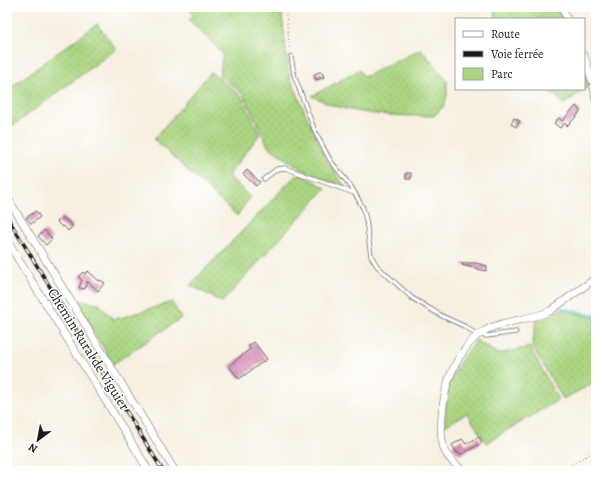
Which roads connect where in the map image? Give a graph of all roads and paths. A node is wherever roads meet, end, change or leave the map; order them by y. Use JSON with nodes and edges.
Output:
{"nodes":[{"id":1,"x":285,"y":7,"type":"edge"},
{"id":2,"x":562,"y":7,"type":"edge"},
{"id":3,"x":567,"y":18,"type":"edge"},
{"id":4,"x":290,"y":56,"type":"joint"},
{"id":5,"x":585,"y":59,"type":"edge"},
{"id":6,"x":596,"y":100,"type":"edge"},
{"id":7,"x":264,"y":179,"type":"dead end"},
{"id":8,"x":354,"y":193,"type":"junction"},
{"id":9,"x":7,"y":197,"type":"edge"},
{"id":10,"x":7,"y":240,"type":"edge"},
{"id":11,"x":596,"y":278,"type":"edge"},
{"id":12,"x":516,"y":332,"type":"dead end"},
{"id":13,"x":477,"y":335,"type":"junction"},
{"id":14,"x":596,"y":450,"type":"edge"},
{"id":15,"x":144,"y":463,"type":"junction"},
{"id":16,"x":127,"y":471,"type":"edge"},
{"id":17,"x":149,"y":471,"type":"edge"},
{"id":18,"x":175,"y":471,"type":"edge"},
{"id":19,"x":463,"y":471,"type":"edge"},
{"id":20,"x":561,"y":471,"type":"edge"}],
"edges":[{"from":1,"to":4,"type":"path"},
{"from":2,"to":3,"type":"street"},
{"from":4,"to":8,"type":"lane"},
{"from":5,"to":6,"type":"street"},
{"from":7,"to":8,"type":"lane"},
{"from":8,"to":13,"type":"lane"},
{"from":9,"to":18,"type":"street"},
{"from":10,"to":15,"type":"street","name":"Chemin Rural de Viguier"},
{"from":11,"to":13,"type":"street"},
{"from":12,"to":13,"type":"lane"},
{"from":13,"to":19,"type":"street"},
{"from":14,"to":20,"type":"path"},
{"from":15,"to":16,"type":"path"},
{"from":15,"to":17,"type":"street","name":"Chemin Rural de Viguier"}]}
